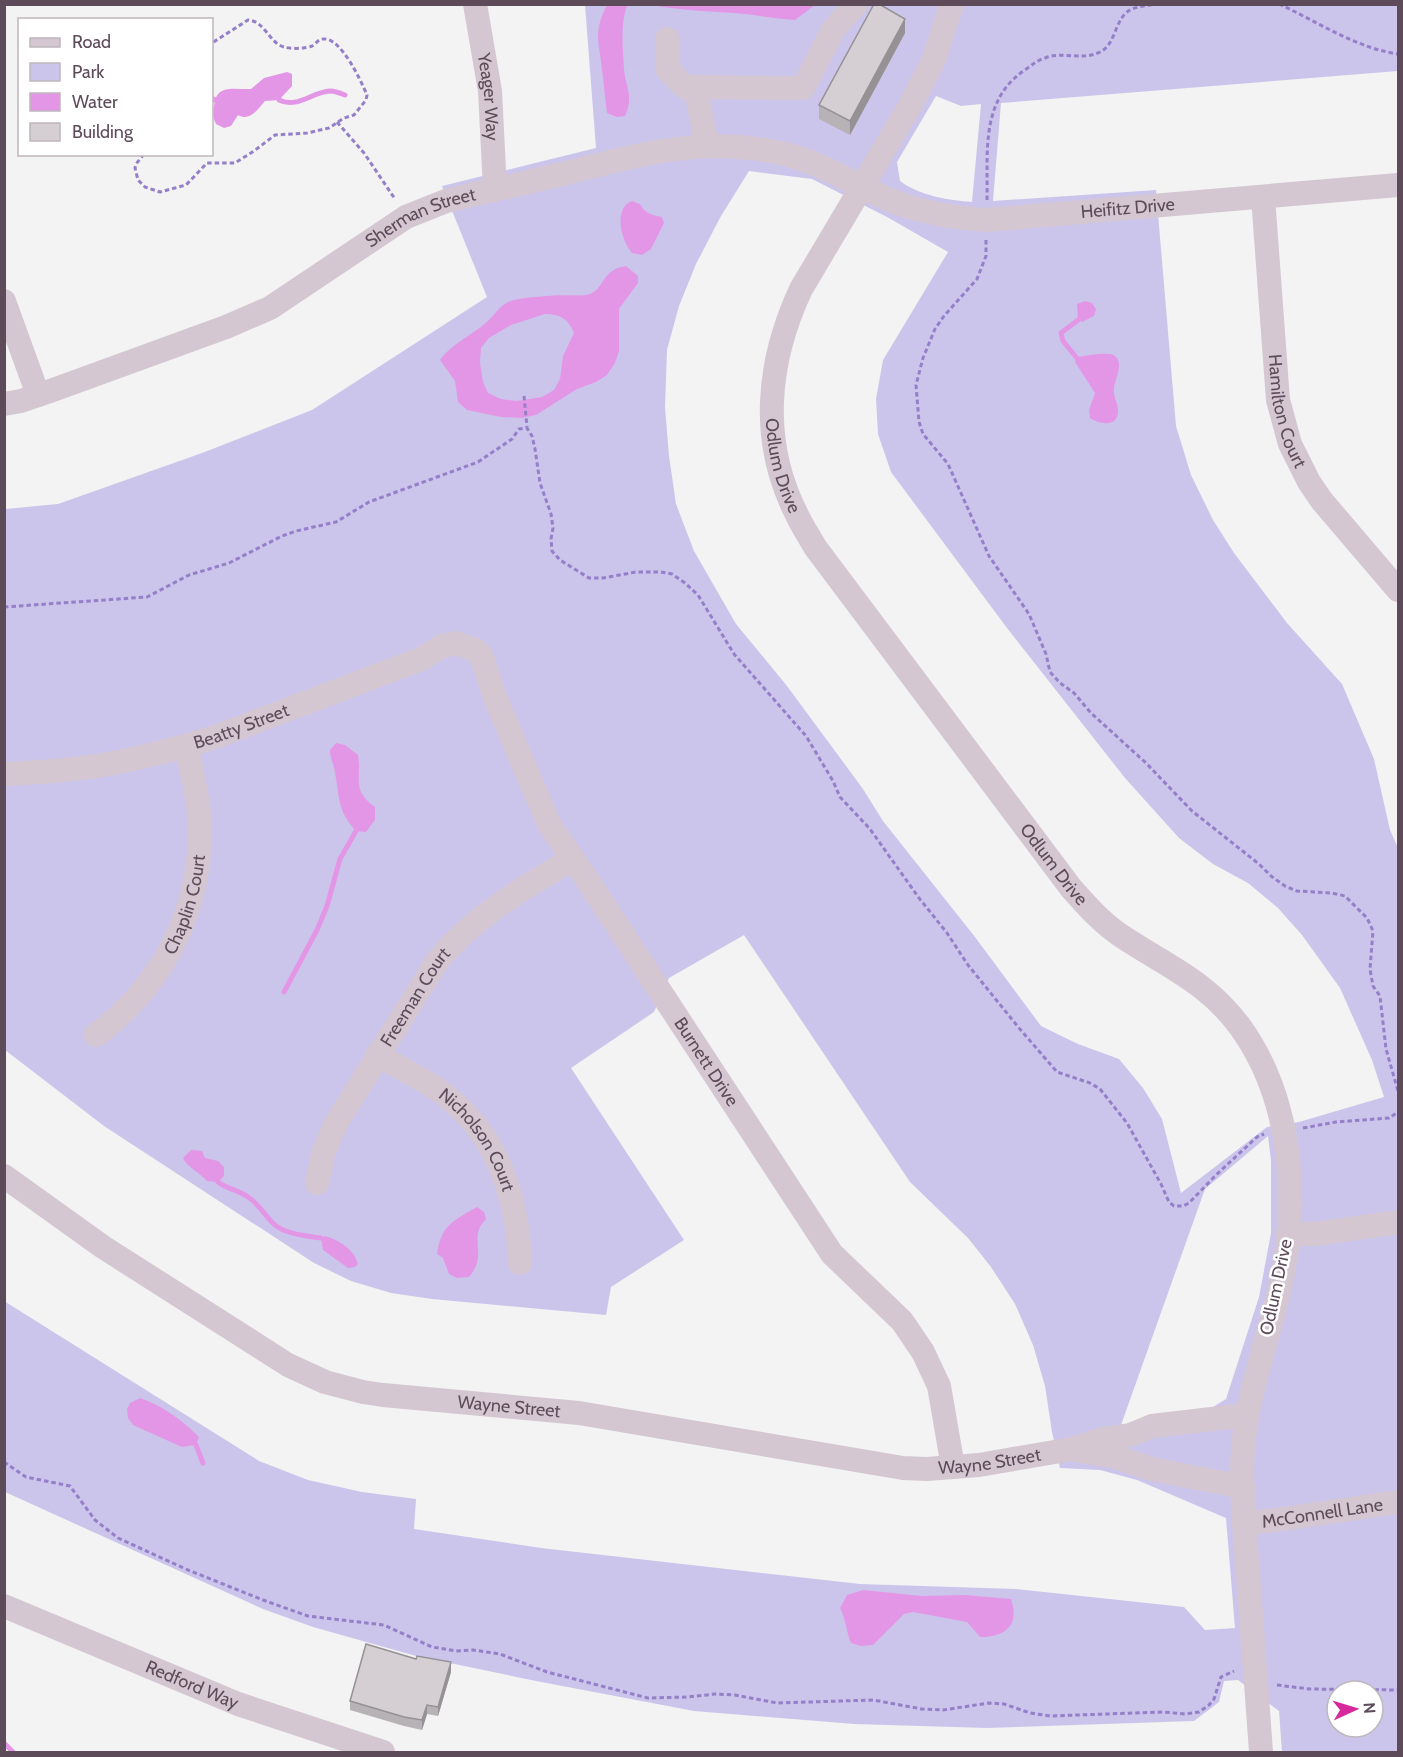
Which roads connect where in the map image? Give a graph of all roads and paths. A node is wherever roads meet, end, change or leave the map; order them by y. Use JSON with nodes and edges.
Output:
{"nodes":[{"id":1,"x":475,"y":4,"type":"edge"},
{"id":2,"x":856,"y":4,"type":"edge"},
{"id":3,"x":1154,"y":4,"type":"edge"},
{"id":4,"x":1279,"y":4,"type":"edge"},
{"id":5,"x":949,"y":5,"type":"edge"},
{"id":6,"x":667,"y":39,"type":"dead end"},
{"id":7,"x":213,"y":42,"type":"edge"},
{"id":8,"x":1398,"y":54,"type":"edge"},
{"id":9,"x":695,"y":87,"type":"junction"},
{"id":10,"x":337,"y":122,"type":"junction"},
{"id":11,"x":708,"y":146,"type":"junction"},
{"id":12,"x":142,"y":156,"type":"edge"},
{"id":13,"x":1398,"y":185,"type":"edge"},
{"id":14,"x":863,"y":186,"type":"junction"},
{"id":15,"x":495,"y":190,"type":"junction"},
{"id":16,"x":1263,"y":197,"type":"junction"},
{"id":17,"x":406,"y":217,"type":"junction"},
{"id":18,"x":987,"y":220,"type":"junction"},
{"id":19,"x":4,"y":301,"type":"edge"},
{"id":20,"x":38,"y":395,"type":"junction"},
{"id":21,"x":524,"y":396,"type":"dead end"},
{"id":22,"x":4,"y":404,"type":"edge"},
{"id":23,"x":527,"y":428,"type":"junction"},
{"id":24,"x":1398,"y":590,"type":"edge"},
{"id":25,"x":4,"y":608,"type":"edge"},
{"id":26,"x":467,"y":646,"type":"joint"},
{"id":27,"x":186,"y":746,"type":"junction"},
{"id":28,"x":4,"y":774,"type":"edge"},
{"id":29,"x":572,"y":859,"type":"junction"},
{"id":30,"x":96,"y":1035,"type":"dead end"},
{"id":31,"x":377,"y":1055,"type":"junction"},
{"id":32,"x":1398,"y":1091,"type":"edge"},
{"id":33,"x":1398,"y":1112,"type":"edge"},
{"id":34,"x":1283,"y":1130,"type":"junction"},
{"id":35,"x":4,"y":1176,"type":"edge"},
{"id":36,"x":317,"y":1183,"type":"dead end"},
{"id":37,"x":1398,"y":1222,"type":"edge"},
{"id":38,"x":1288,"y":1234,"type":"junction"},
{"id":39,"x":520,"y":1263,"type":"dead end"},
{"id":40,"x":1246,"y":1415,"type":"junction"},
{"id":41,"x":1072,"y":1449,"type":"junction"},
{"id":42,"x":4,"y":1462,"type":"edge"},
{"id":43,"x":953,"y":1467,"type":"junction"},
{"id":44,"x":1243,"y":1487,"type":"junction"},
{"id":45,"x":1398,"y":1502,"type":"edge"},
{"id":46,"x":1245,"y":1523,"type":"junction"},
{"id":47,"x":4,"y":1606,"type":"edge"},
{"id":48,"x":1256,"y":1677,"type":"junction"},
{"id":49,"x":1398,"y":1690,"type":"edge"},
{"id":50,"x":383,"y":1752,"type":"edge"},
{"id":51,"x":1261,"y":1752,"type":"edge"}],
"edges":[{"from":1,"to":15,"type":"street","name":"Yeager Way"},
{"from":2,"to":9,"type":"street"},
{"from":3,"to":18,"type":"path"},
{"from":4,"to":8,"type":"path"},
{"from":5,"to":14,"type":"street","name":"Odlum Drive"},
{"from":6,"to":9,"type":"street"},
{"from":7,"to":10,"type":"path"},
{"from":9,"to":11,"type":"street"},
{"from":10,"to":12,"type":"path"},
{"from":10,"to":17,"type":"path"},
{"from":11,"to":14,"type":"street","name":"Sherman Street"},
{"from":11,"to":15,"type":"street","name":"Sherman Street"},
{"from":13,"to":16,"type":"street","name":"Heifitz Drive"},
{"from":14,"to":18,"type":"street","name":"Heifitz Drive"},
{"from":14,"to":34,"type":"street","name":"Odlum Drive"},
{"from":15,"to":17,"type":"street","name":"Sherman Street"},
{"from":16,"to":18,"type":"street","name":"Heifitz Drive"},
{"from":16,"to":24,"type":"street","name":"Hamilton Court"},
{"from":17,"to":20,"type":"street","name":"Sherman Street"},
{"from":18,"to":32,"type":"path"},
{"from":19,"to":20,"type":"street"},
{"from":20,"to":22,"type":"street","name":"Sherman Street"},
{"from":21,"to":23,"type":"path"},
{"from":23,"to":25,"type":"path"},
{"from":23,"to":34,"type":"path"},
{"from":26,"to":27,"type":"street","name":"Beatty Street"},
{"from":26,"to":29,"type":"street","name":"Burnett Drive"},
{"from":27,"to":28,"type":"street","name":"Beatty Street"},
{"from":27,"to":30,"type":"street","name":"Chaplin Court"},
{"from":29,"to":31,"type":"street","name":"Freeman Court"},
{"from":29,"to":43,"type":"street","name":"Burnett Drive"},
{"from":31,"to":36,"type":"street","name":"Freeman Court"},
{"from":31,"to":39,"type":"street","name":"Nicholson Court"},
{"from":33,"to":34,"type":"path"},
{"from":34,"to":38,"type":"street","name":"Odlum Drive"},
{"from":35,"to":43,"type":"street","name":"Wayne Street"},
{"from":37,"to":38,"type":"street"},
{"from":38,"to":40,"type":"street","name":"Odlum Drive"},
{"from":40,"to":41,"type":"street","name":"Wayne Street"},
{"from":40,"to":44,"type":"street","name":"Odlum Drive"},
{"from":41,"to":43,"type":"street","name":"Wayne Street"},
{"from":41,"to":44,"type":"street","name":"Wayne Street"},
{"from":42,"to":48,"type":"path"},
{"from":44,"to":46,"type":"street","name":"Odlum Drive"},
{"from":45,"to":46,"type":"street","name":"McConnell Lane"},
{"from":46,"to":48,"type":"street","name":"Odlum Drive"},
{"from":47,"to":50,"type":"street","name":"Redford Way"},
{"from":48,"to":49,"type":"path"},
{"from":48,"to":51,"type":"street","name":"Odlum Drive"}]}
